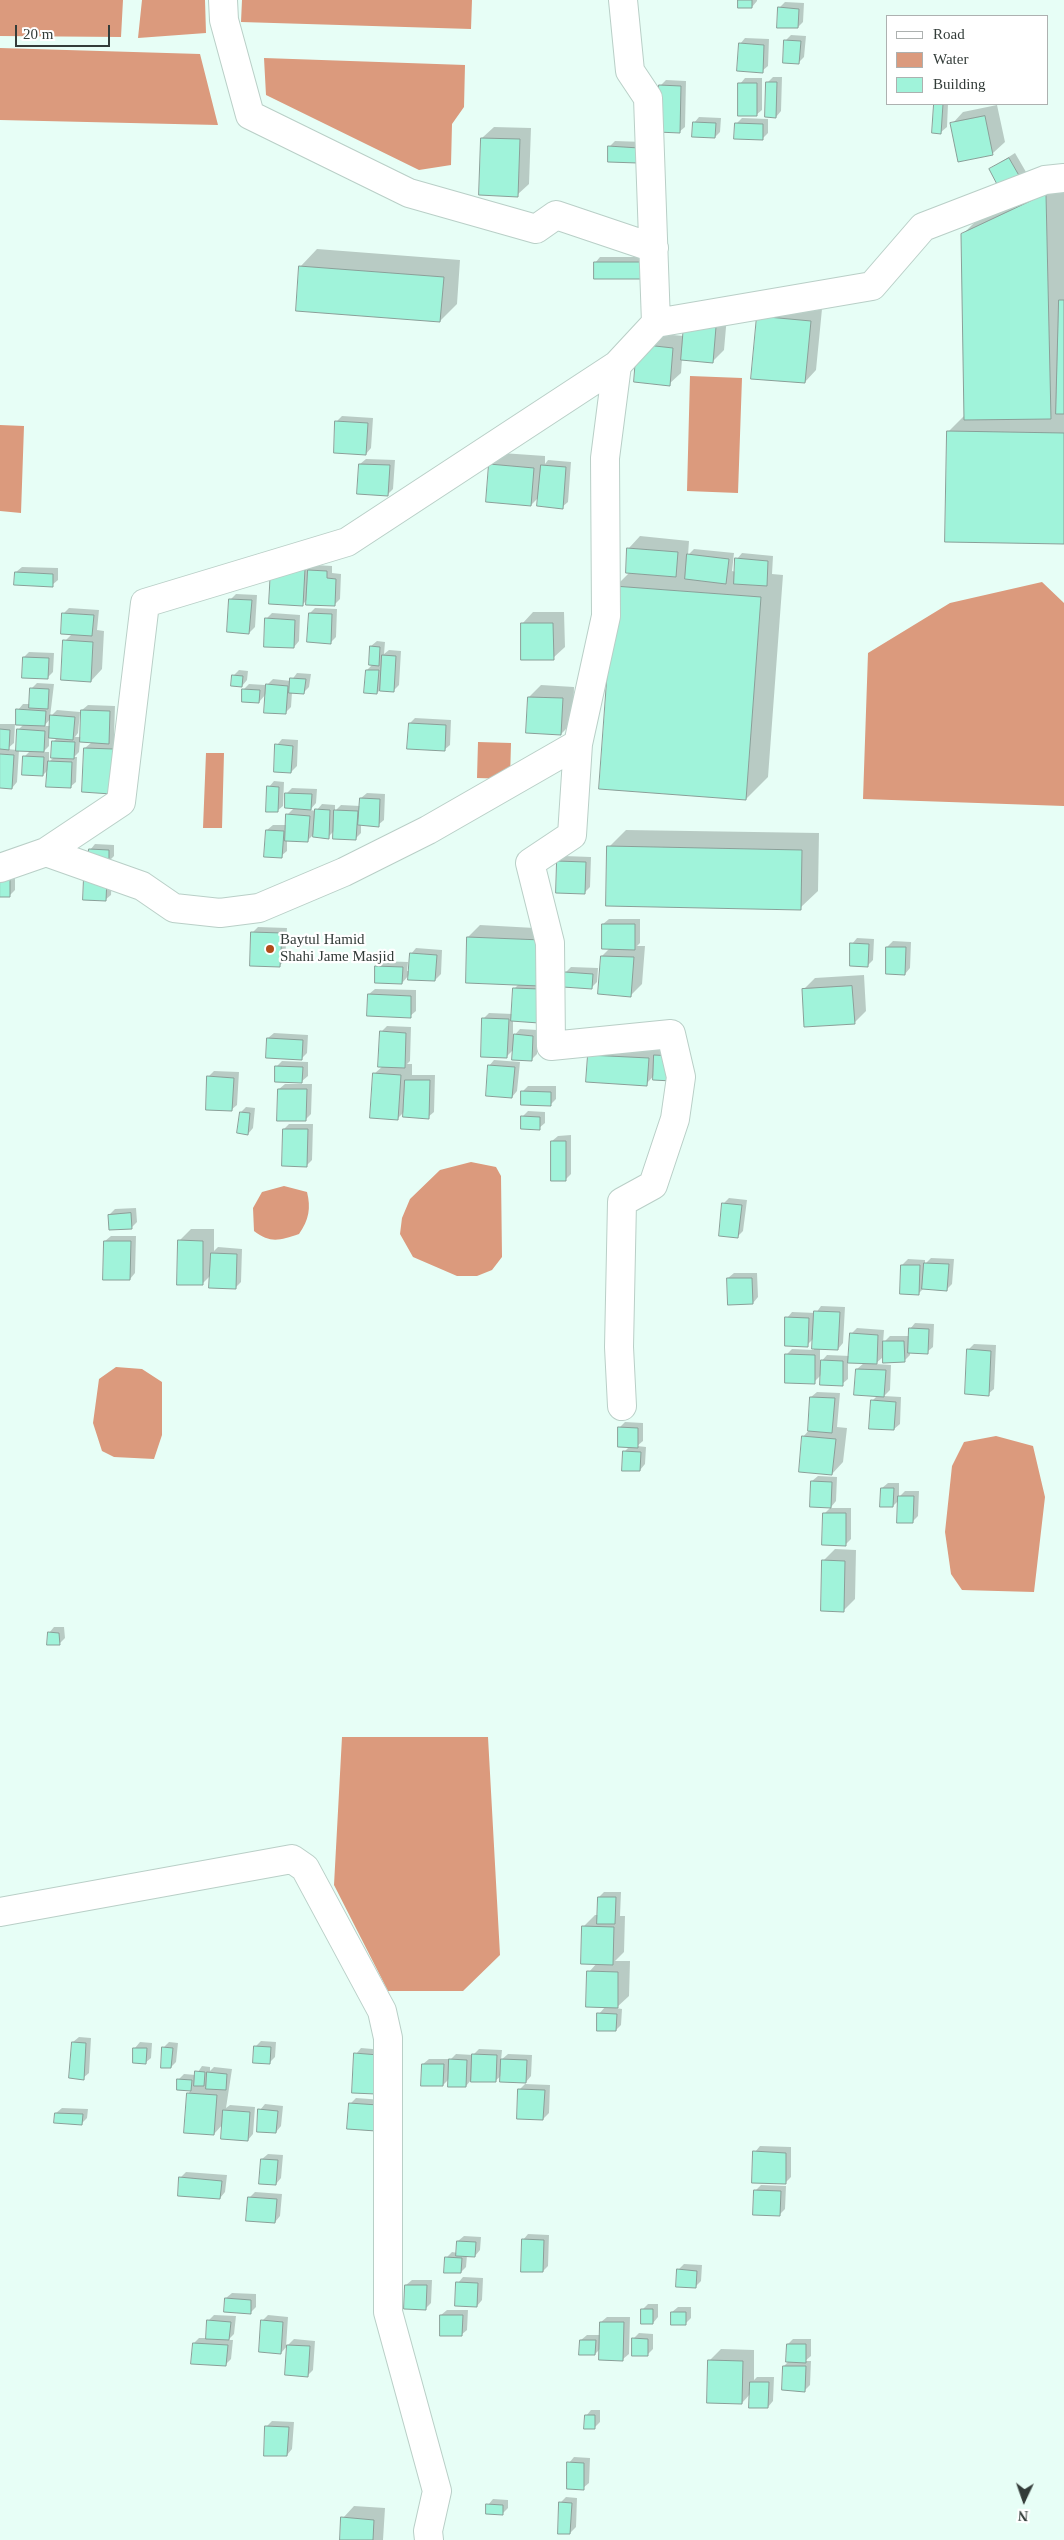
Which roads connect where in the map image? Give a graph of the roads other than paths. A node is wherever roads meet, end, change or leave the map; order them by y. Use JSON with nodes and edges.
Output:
{"nodes":[{"id":1,"x":223,"y":0,"type":"edge"},
{"id":2,"x":623,"y":0,"type":"edge"},
{"id":3,"x":1064,"y":178,"type":"edge"},
{"id":4,"x":654,"y":248,"type":"junction"},
{"id":5,"x":656,"y":323,"type":"junction"},
{"id":6,"x":617,"y":364,"type":"junction"},
{"id":7,"x":578,"y":744,"type":"junction"},
{"id":8,"x":46,"y":852,"type":"junction"},
{"id":9,"x":0,"y":868,"type":"edge"},
{"id":10,"x":622,"y":1406,"type":"dead end"},
{"id":11,"x":0,"y":1912,"type":"edge"},
{"id":12,"x":429,"y":2540,"type":"edge"}],
"edges":[{"from":1,"to":4,"type":"street"},
{"from":2,"to":4,"type":"street"},
{"from":3,"to":5,"type":"street"},
{"from":4,"to":5,"type":"street"},
{"from":5,"to":6,"type":"street"},
{"from":6,"to":7,"type":"street"},
{"from":6,"to":8,"type":"street"},
{"from":7,"to":8,"type":"street"},
{"from":7,"to":10,"type":"street"},
{"from":8,"to":9,"type":"street"},
{"from":11,"to":12,"type":"street"}]}
